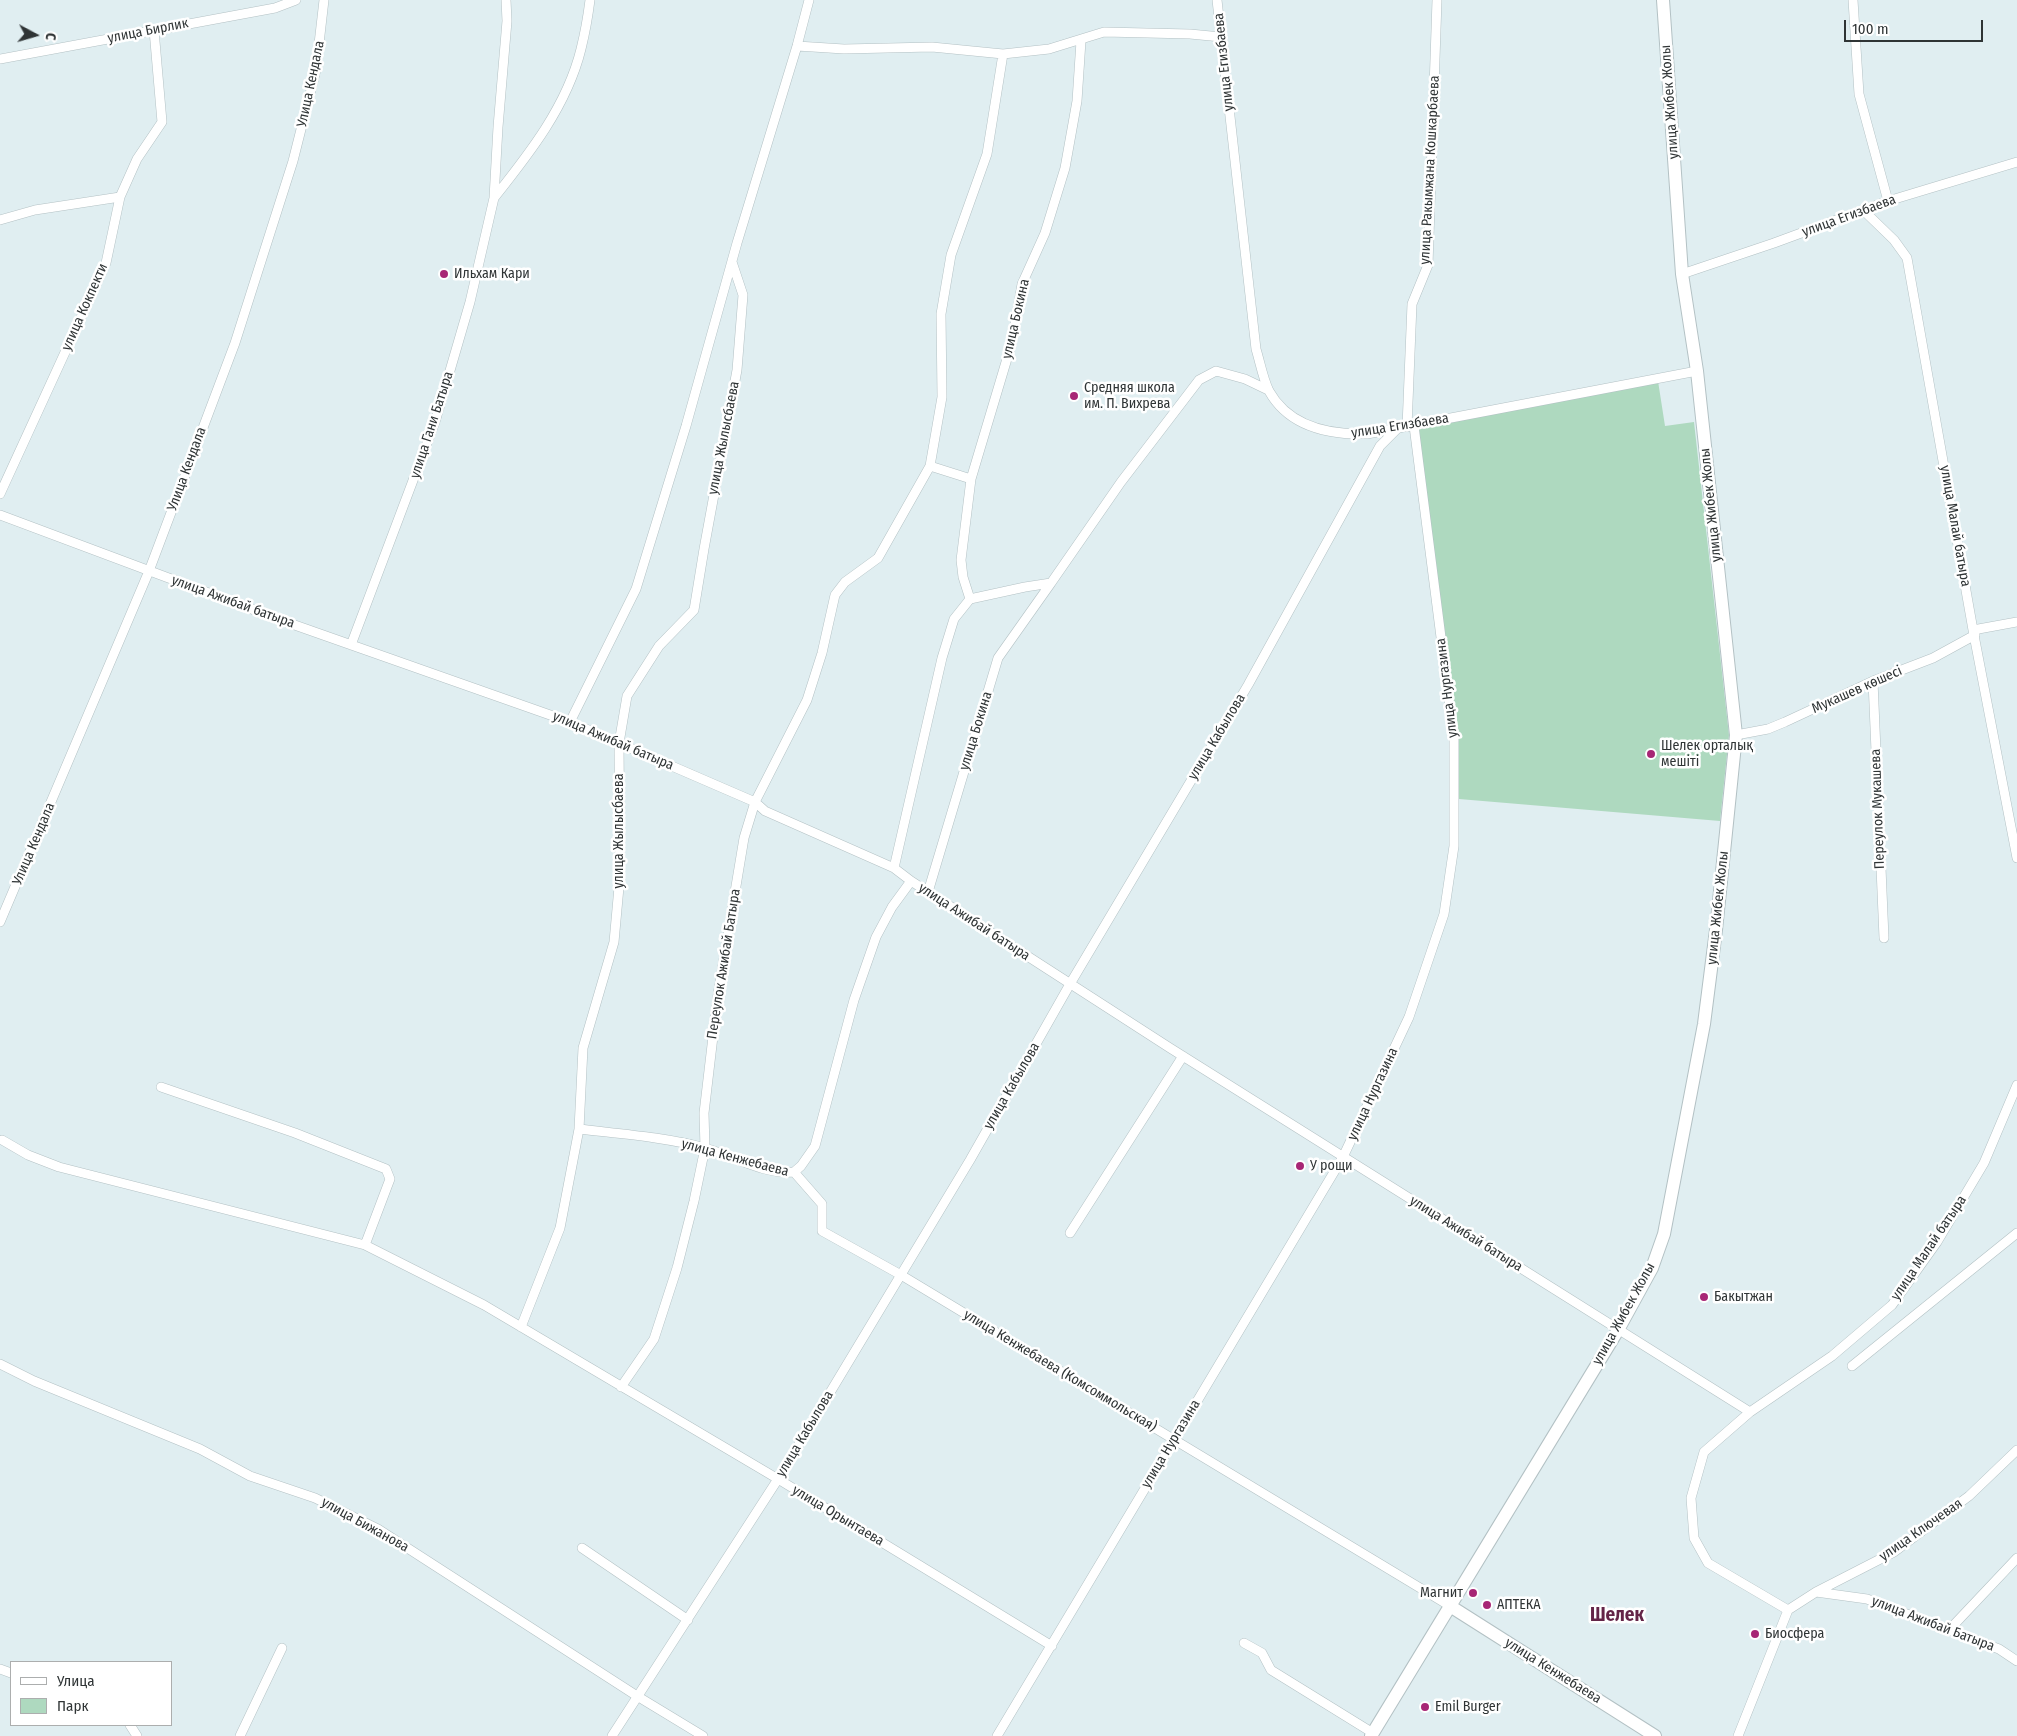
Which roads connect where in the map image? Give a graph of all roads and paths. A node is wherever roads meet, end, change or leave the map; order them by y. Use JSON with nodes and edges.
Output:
{"nodes":[{"id":1,"x":296,"y":0,"type":"edge"},
{"id":2,"x":324,"y":0,"type":"edge"},
{"id":3,"x":506,"y":0,"type":"edge"},
{"id":4,"x":590,"y":0,"type":"edge"},
{"id":5,"x":809,"y":0,"type":"edge"},
{"id":6,"x":1217,"y":0,"type":"edge"},
{"id":7,"x":1436,"y":0,"type":"edge"},
{"id":8,"x":1663,"y":0,"type":"edge"},
{"id":9,"x":1853,"y":0,"type":"edge"},
{"id":10,"x":154,"y":30,"type":"junction"},
{"id":11,"x":1221,"y":37,"type":"junction"},
{"id":12,"x":1081,"y":41,"type":"junction"},
{"id":13,"x":797,"y":46,"type":"junction"},
{"id":14,"x":1003,"y":54,"type":"junction"},
{"id":15,"x":0,"y":59,"type":"edge"},
{"id":16,"x":2017,"y":162,"type":"edge"},
{"id":17,"x":120,"y":197,"type":"junction"},
{"id":18,"x":494,"y":198,"type":"junction"},
{"id":19,"x":1888,"y":201,"type":"junction"},
{"id":20,"x":1863,"y":210,"type":"junction"},
{"id":21,"x":0,"y":220,"type":"edge"},
{"id":22,"x":732,"y":262,"type":"junction"},
{"id":23,"x":1682,"y":274,"type":"junction"},
{"id":24,"x":1697,"y":371,"type":"junction"},
{"id":25,"x":1268,"y":390,"type":"junction"},
{"id":26,"x":1410,"y":426,"type":"junction"},
{"id":27,"x":1398,"y":429,"type":"junction"},
{"id":28,"x":930,"y":466,"type":"junction"},
{"id":29,"x":970,"y":479,"type":"junction"},
{"id":30,"x":0,"y":494,"type":"edge"},
{"id":31,"x":0,"y":515,"type":"edge"},
{"id":32,"x":150,"y":571,"type":"junction"},
{"id":33,"x":1051,"y":583,"type":"junction"},
{"id":34,"x":970,"y":598,"type":"junction"},
{"id":35,"x":2017,"y":622,"type":"edge"},
{"id":36,"x":1974,"y":632,"type":"junction"},
{"id":37,"x":351,"y":645,"type":"junction"},
{"id":38,"x":1873,"y":681,"type":"junction"},
{"id":39,"x":570,"y":722,"type":"junction"},
{"id":40,"x":1736,"y":735,"type":"junction"},
{"id":41,"x":619,"y":743,"type":"junction"},
{"id":42,"x":755,"y":802,"type":"junction"},
{"id":43,"x":2017,"y":858,"type":"edge"},
{"id":44,"x":894,"y":868,"type":"junction"},
{"id":45,"x":912,"y":881,"type":"junction"},
{"id":46,"x":928,"y":892,"type":"junction"},
{"id":47,"x":0,"y":922,"type":"edge"},
{"id":48,"x":1884,"y":938,"type":"dead end"},
{"id":49,"x":1070,"y":984,"type":"junction"},
{"id":50,"x":1183,"y":1056,"type":"junction"},
{"id":51,"x":2017,"y":1085,"type":"edge"},
{"id":52,"x":161,"y":1087,"type":"dead end"},
{"id":53,"x":579,"y":1129,"type":"junction"},
{"id":54,"x":2,"y":1140,"type":"dead end"},
{"id":55,"x":705,"y":1148,"type":"junction"},
{"id":56,"x":1344,"y":1157,"type":"junction"},
{"id":57,"x":794,"y":1172,"type":"junction"},
{"id":58,"x":1070,"y":1233,"type":"dead end"},
{"id":59,"x":2017,"y":1233,"type":"edge"},
{"id":60,"x":365,"y":1245,"type":"junction"},
{"id":61,"x":901,"y":1275,"type":"junction"},
{"id":62,"x":521,"y":1327,"type":"junction"},
{"id":63,"x":1618,"y":1330,"type":"junction"},
{"id":64,"x":0,"y":1364,"type":"edge"},
{"id":65,"x":1852,"y":1366,"type":"dead end"},
{"id":66,"x":621,"y":1387,"type":"junction"},
{"id":67,"x":1750,"y":1412,"type":"junction"},
{"id":68,"x":1174,"y":1439,"type":"junction"},
{"id":69,"x":2017,"y":1450,"type":"edge"},
{"id":70,"x":778,"y":1479,"type":"junction"},
{"id":71,"x":582,"y":1548,"type":"dead end"},
{"id":72,"x":2017,"y":1558,"type":"edge"},
{"id":73,"x":1816,"y":1592,"type":"junction"},
{"id":74,"x":1450,"y":1606,"type":"junction"},
{"id":75,"x":1788,"y":1610,"type":"junction"},
{"id":76,"x":688,"y":1620,"type":"junction"},
{"id":77,"x":1949,"y":1630,"type":"junction"},
{"id":78,"x":1244,"y":1643,"type":"dead end"},
{"id":79,"x":1052,"y":1646,"type":"junction"},
{"id":80,"x":282,"y":1648,"type":"dead end"},
{"id":81,"x":2017,"y":1661,"type":"edge"},
{"id":82,"x":637,"y":1696,"type":"junction"},
{"id":83,"x":1372,"y":1734,"type":"edge"},
{"id":84,"x":240,"y":1736,"type":"edge"},
{"id":85,"x":612,"y":1736,"type":"edge"},
{"id":86,"x":703,"y":1736,"type":"edge"},
{"id":87,"x":997,"y":1736,"type":"edge"},
{"id":88,"x":1656,"y":1736,"type":"edge"},
{"id":89,"x":1738,"y":1736,"type":"edge"}],
"edges":[{"from":1,"to":10,"type":"street","name":"улица Бирлик"},
{"from":2,"to":32,"type":"street","name":"Улица Кендала"},
{"from":3,"to":18,"type":"street","name":"улица Гани Батыра"},
{"from":4,"to":18,"type":"street","name":"улица Гани Батыра"},
{"from":5,"to":13,"type":"street"},
{"from":6,"to":11,"type":"street","name":"улица Егизбаева"},
{"from":7,"to":26,"type":"street","name":"улица Ракымжана Кошкарбаева"},
{"from":8,"to":23,"type":"main road","name":"улица Жибек Жолы"},
{"from":9,"to":19,"type":"street"},
{"from":10,"to":15,"type":"street","name":"улица Бирлик"},
{"from":10,"to":17,"type":"street","name":"улица Кокпекти"},
{"from":11,"to":12,"type":"street"},
{"from":11,"to":25,"type":"street","name":"улица Егизбаева"},
{"from":12,"to":14,"type":"street"},
{"from":12,"to":29,"type":"street","name":"улица Бокина"},
{"from":13,"to":14,"type":"street"},
{"from":13,"to":22,"type":"street"},
{"from":14,"to":28,"type":"street"},
{"from":16,"to":19,"type":"street","name":"улица Егизбаева"},
{"from":17,"to":21,"type":"street"},
{"from":17,"to":30,"type":"street","name":"улица Кокпекти"},
{"from":18,"to":37,"type":"street","name":"улица Гани Батыра"},
{"from":19,"to":20,"type":"street","name":"улица Егизбаева"},
{"from":20,"to":23,"type":"street","name":"улица Егизбаева"},
{"from":20,"to":36,"type":"street","name":"улица Малай батыра"},
{"from":22,"to":39,"type":"street"},
{"from":22,"to":41,"type":"street","name":"улица Жылысбаева"},
{"from":23,"to":24,"type":"main road","name":"улица Жибек Жолы"},
{"from":24,"to":26,"type":"street","name":"улица Егизбаева"},
{"from":24,"to":40,"type":"main road","name":"улица Жибек Жолы"},
{"from":25,"to":27,"type":"street","name":"улица Егизбаева"},
{"from":25,"to":33,"type":"street","name":"улица Бокина"},
{"from":26,"to":27,"type":"street","name":"улица Егизбаева"},
{"from":26,"to":56,"type":"street","name":"улица Нургазина"},
{"from":27,"to":49,"type":"street","name":"улица Кабылова"},
{"from":28,"to":29,"type":"street"},
{"from":28,"to":42,"type":"street","name":"Переулок Ажибай Батыра"},
{"from":29,"to":34,"type":"street","name":"улица Бокина"},
{"from":31,"to":32,"type":"street","name":"улица Ажибай батыра"},
{"from":32,"to":37,"type":"street","name":"улица Ажибай батыра"},
{"from":32,"to":47,"type":"street","name":"Улица Кендала"},
{"from":33,"to":34,"type":"street"},
{"from":33,"to":46,"type":"street","name":"улица Бокина"},
{"from":34,"to":44,"type":"street"},
{"from":35,"to":36,"type":"street","name":"Мукашев көшесі"},
{"from":36,"to":38,"type":"street","name":"Мукашев көшесі"},
{"from":36,"to":43,"type":"street","name":"улица Малай батыра"},
{"from":37,"to":39,"type":"street","name":"улица Ажибай батыра"},
{"from":38,"to":40,"type":"street","name":"Мукашев көшесі"},
{"from":38,"to":48,"type":"street","name":"Переулок Мукашева"},
{"from":39,"to":41,"type":"street","name":"улица Ажибай батыра"},
{"from":40,"to":63,"type":"main road","name":"улица Жибек Жолы"},
{"from":41,"to":42,"type":"street","name":"улица Ажибай батыра"},
{"from":41,"to":53,"type":"street","name":"улица Жылысбаева"},
{"from":42,"to":44,"type":"street","name":"улица Ажибай батыра"},
{"from":42,"to":55,"type":"street","name":"Переулок Ажибай Батыра"},
{"from":44,"to":45,"type":"street","name":"улица Ажибай батыра"},
{"from":45,"to":46,"type":"street","name":"улица Ажибай батыра"},
{"from":45,"to":57,"type":"street"},
{"from":46,"to":49,"type":"street","name":"улица Ажибай батыра"},
{"from":49,"to":50,"type":"street","name":"улица Ажибай батыра"},
{"from":49,"to":61,"type":"street","name":"улица Кабылова"},
{"from":50,"to":56,"type":"street","name":"улица Ажибай батыра"},
{"from":50,"to":58,"type":"street"},
{"from":51,"to":67,"type":"street","name":"улица Малай батыра"},
{"from":52,"to":60,"type":"street"},
{"from":53,"to":55,"type":"street","name":"улица Кенжебаева"},
{"from":53,"to":62,"type":"street","name":"улица Жылысбаева"},
{"from":54,"to":60,"type":"street","name":"улица Орынтаева"},
{"from":55,"to":57,"type":"street","name":"улица Кенжебаева"},
{"from":55,"to":66,"type":"street","name":"Переулок Ажибай Батыра"},
{"from":56,"to":63,"type":"street","name":"улица Ажибай батыра"},
{"from":56,"to":68,"type":"street","name":"улица Нургазина"},
{"from":57,"to":61,"type":"street","name":"улица Кенжебаева"},
{"from":59,"to":65,"type":"street"},
{"from":60,"to":62,"type":"street","name":"улица Орынтаева"},
{"from":61,"to":68,"type":"street","name":"улица Кенжебаева (Комсоммольская)"},
{"from":61,"to":70,"type":"street","name":"улица Кабылова"},
{"from":62,"to":66,"type":"street","name":"улица Орынтаева"},
{"from":63,"to":67,"type":"street","name":"улица Ажибай батыра"},
{"from":63,"to":74,"type":"main road","name":"улица Жибек Жолы"},
{"from":64,"to":82,"type":"street","name":"улица Бижанова"},
{"from":66,"to":70,"type":"street","name":"улица Орынтаева"},
{"from":67,"to":75,"type":"street"},
{"from":68,"to":74,"type":"street","name":"улица Кенжебаева (Комсоммольская)"},
{"from":68,"to":79,"type":"street","name":"улица Нургазина"},
{"from":69,"to":73,"type":"street","name":"улица Ключевая"},
{"from":70,"to":76,"type":"street","name":"улица Кабылова"},
{"from":70,"to":79,"type":"street","name":"улица Орынтаева"},
{"from":71,"to":76,"type":"street"},
{"from":72,"to":77,"type":"street"},
{"from":73,"to":75,"type":"street","name":"улица Ключевая"},
{"from":73,"to":77,"type":"street","name":"улица Ажибай Батыра"},
{"from":74,"to":83,"type":"main road","name":"улица Жибек Жолы"},
{"from":74,"to":88,"type":"main road","name":"улица Кенжебаева"},
{"from":75,"to":89,"type":"street"},
{"from":76,"to":82,"type":"street","name":"улица Кабылова"},
{"from":77,"to":81,"type":"street","name":"улица Ажибай Батыра"},
{"from":78,"to":83,"type":"street"},
{"from":79,"to":87,"type":"street","name":"улица Нургазина"},
{"from":80,"to":84,"type":"street"},
{"from":82,"to":85,"type":"street","name":"улица Кабылова"},
{"from":82,"to":86,"type":"street","name":"улица Бижанова"}]}
